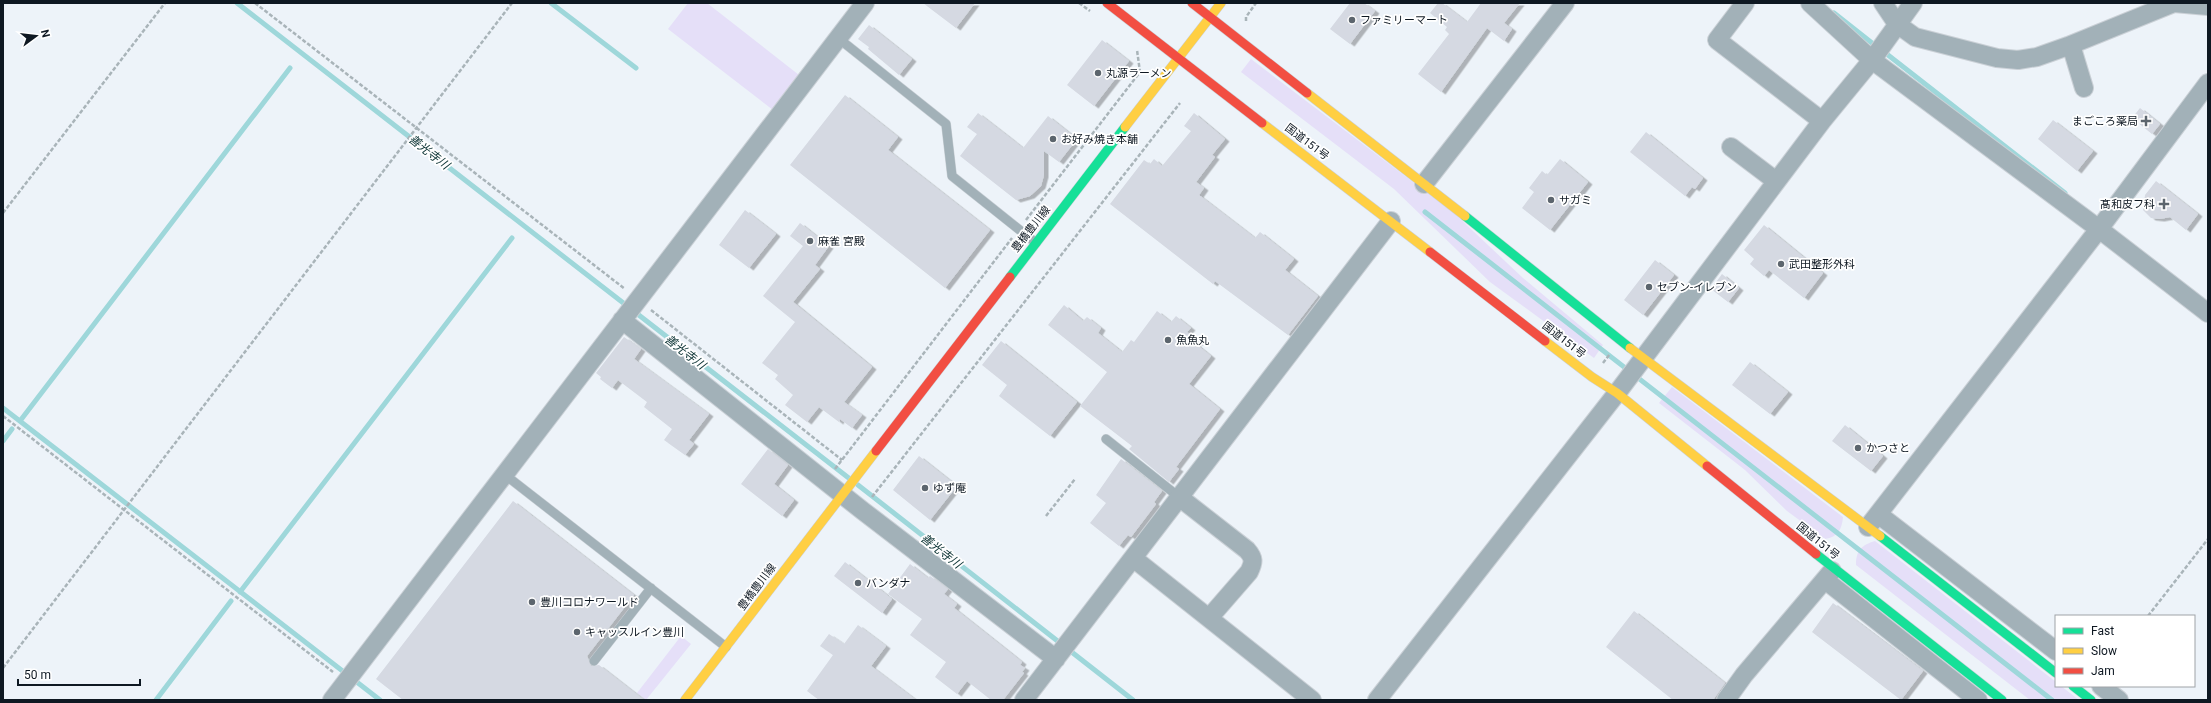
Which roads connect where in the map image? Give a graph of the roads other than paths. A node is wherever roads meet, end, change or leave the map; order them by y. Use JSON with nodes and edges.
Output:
{"nodes":[{"id":1,"x":865,"y":3,"type":"edge"},
{"id":2,"x":1107,"y":3,"type":"edge"},
{"id":3,"x":1192,"y":3,"type":"edge"},
{"id":4,"x":1221,"y":3,"type":"edge"},
{"id":5,"x":1745,"y":3,"type":"edge"},
{"id":6,"x":1810,"y":3,"type":"edge"},
{"id":7,"x":1883,"y":3,"type":"edge"},
{"id":8,"x":1896,"y":3,"type":"edge"},
{"id":9,"x":1913,"y":3,"type":"edge"},
{"id":10,"x":2175,"y":3,"type":"edge"},
{"id":11,"x":1562,"y":4,"type":"edge"},
{"id":12,"x":2208,"y":6,"type":"edge"},
{"id":13,"x":1210,"y":17,"type":"junction"},
{"id":14,"x":1897,"y":24,"type":"junction"},
{"id":15,"x":838,"y":38,"type":"junction"},
{"id":16,"x":2071,"y":45,"type":"junction"},
{"id":17,"x":1178,"y":59,"type":"junction"},
{"id":18,"x":1872,"y":60,"type":"junction"},
{"id":19,"x":2208,"y":83,"type":"edge"},
{"id":20,"x":2084,"y":88,"type":"dead end"},
{"id":21,"x":1822,"y":121,"type":"junction"},
{"id":22,"x":1732,"y":146,"type":"dead end"},
{"id":23,"x":1776,"y":181,"type":"junction"},
{"id":24,"x":1424,"y":184,"type":"junction"},
{"id":25,"x":1391,"y":221,"type":"junction"},
{"id":26,"x":2099,"y":229,"type":"junction"},
{"id":27,"x":1036,"y":243,"type":"junction"},
{"id":28,"x":631,"y":309,"type":"junction"},
{"id":29,"x":2208,"y":312,"type":"edge"},
{"id":30,"x":1643,"y":359,"type":"junction"},
{"id":31,"x":1617,"y":393,"type":"junction"},
{"id":32,"x":1106,"y":439,"type":"dead end"},
{"id":33,"x":504,"y":474,"type":"junction"},
{"id":34,"x":845,"y":492,"type":"junction"},
{"id":35,"x":1179,"y":497,"type":"junction"},
{"id":36,"x":1873,"y":520,"type":"junction"},
{"id":37,"x":1133,"y":558,"type":"junction"},
{"id":38,"x":1830,"y":574,"type":"junction"},
{"id":39,"x":651,"y":588,"type":"junction"},
{"id":40,"x":1209,"y":618,"type":"junction"},
{"id":41,"x":726,"y":647,"type":"junction"},
{"id":42,"x":1063,"y":649,"type":"junction"},
{"id":43,"x":2055,"y":650,"type":"edge"},
{"id":44,"x":594,"y":661,"type":"dead end"},
{"id":45,"x":2055,"y":672,"type":"edge"},
{"id":46,"x":2074,"y":687,"type":"edge"},
{"id":47,"x":2102,"y":687,"type":"edge"},
{"id":48,"x":332,"y":700,"type":"edge"},
{"id":49,"x":685,"y":700,"type":"edge"},
{"id":50,"x":1024,"y":700,"type":"edge"},
{"id":51,"x":1312,"y":700,"type":"edge"},
{"id":52,"x":1377,"y":700,"type":"edge"},
{"id":53,"x":1726,"y":700,"type":"edge"},
{"id":54,"x":1978,"y":700,"type":"edge"},
{"id":55,"x":2002,"y":700,"type":"edge"},
{"id":56,"x":2091,"y":700,"type":"edge"},
{"id":57,"x":2119,"y":700,"type":"edge"}],
"edges":[{"from":1,"to":15,"type":"street"},
{"from":2,"to":17,"type":"main road","name":"国道151号"},
{"from":3,"to":13,"type":"main road"},
{"from":4,"to":13,"type":"main road","name":"豊橋豊川線"},
{"from":5,"to":21,"type":"street"},
{"from":6,"to":18,"type":"street"},
{"from":7,"to":14,"type":"street"},
{"from":8,"to":14,"type":"street"},
{"from":9,"to":14,"type":"street"},
{"from":10,"to":12,"type":"street"},
{"from":10,"to":16,"type":"street"},
{"from":11,"to":24,"type":"street"},
{"from":13,"to":17,"type":"main road","name":"豊橋豊川線"},
{"from":13,"to":24,"type":"main road"},
{"from":14,"to":16,"type":"street"},
{"from":14,"to":18,"type":"street"},
{"from":15,"to":27,"type":"lane"},
{"from":15,"to":28,"type":"street"},
{"from":16,"to":20,"type":"street"},
{"from":17,"to":25,"type":"main road","name":"国道151号"},
{"from":17,"to":27,"type":"main road","name":"豊橋豊川線"},
{"from":18,"to":21,"type":"street"},
{"from":18,"to":26,"type":"street"},
{"from":19,"to":26,"type":"street"},
{"from":21,"to":23,"type":"street"},
{"from":22,"to":23,"type":"street"},
{"from":23,"to":30,"type":"street"},
{"from":24,"to":30,"type":"main road"},
{"from":25,"to":31,"type":"main road","name":"国道151号"},
{"from":25,"to":35,"type":"street"},
{"from":26,"to":29,"type":"street"},
{"from":26,"to":36,"type":"street"},
{"from":27,"to":34,"type":"main road","name":"豊橋豊川線"},
{"from":28,"to":33,"type":"street"},
{"from":28,"to":34,"type":"street"},
{"from":30,"to":31,"type":"street"},
{"from":30,"to":36,"type":"main road"},
{"from":31,"to":38,"type":"main road","name":"国道151号"},
{"from":31,"to":52,"type":"street"},
{"from":32,"to":35,"type":"lane"},
{"from":33,"to":39,"type":"lane"},
{"from":33,"to":48,"type":"street"},
{"from":34,"to":41,"type":"main road","name":"豊橋豊川線"},
{"from":34,"to":42,"type":"street"},
{"from":35,"to":37,"type":"street"},
{"from":35,"to":40,"type":"street"},
{"from":36,"to":43,"type":"street"},
{"from":36,"to":45,"type":"main road"},
{"from":37,"to":40,"type":"street"},
{"from":37,"to":42,"type":"street"},
{"from":38,"to":53,"type":"street"},
{"from":38,"to":54,"type":"street"},
{"from":38,"to":55,"type":"main road","name":"国道151号"},
{"from":39,"to":41,"type":"lane"},
{"from":39,"to":44,"type":"lane"},
{"from":40,"to":51,"type":"street"},
{"from":41,"to":49,"type":"main road","name":"豊橋豊川線"},
{"from":42,"to":50,"type":"street"},
{"from":46,"to":56,"type":"main road"},
{"from":47,"to":57,"type":"street"}]}
